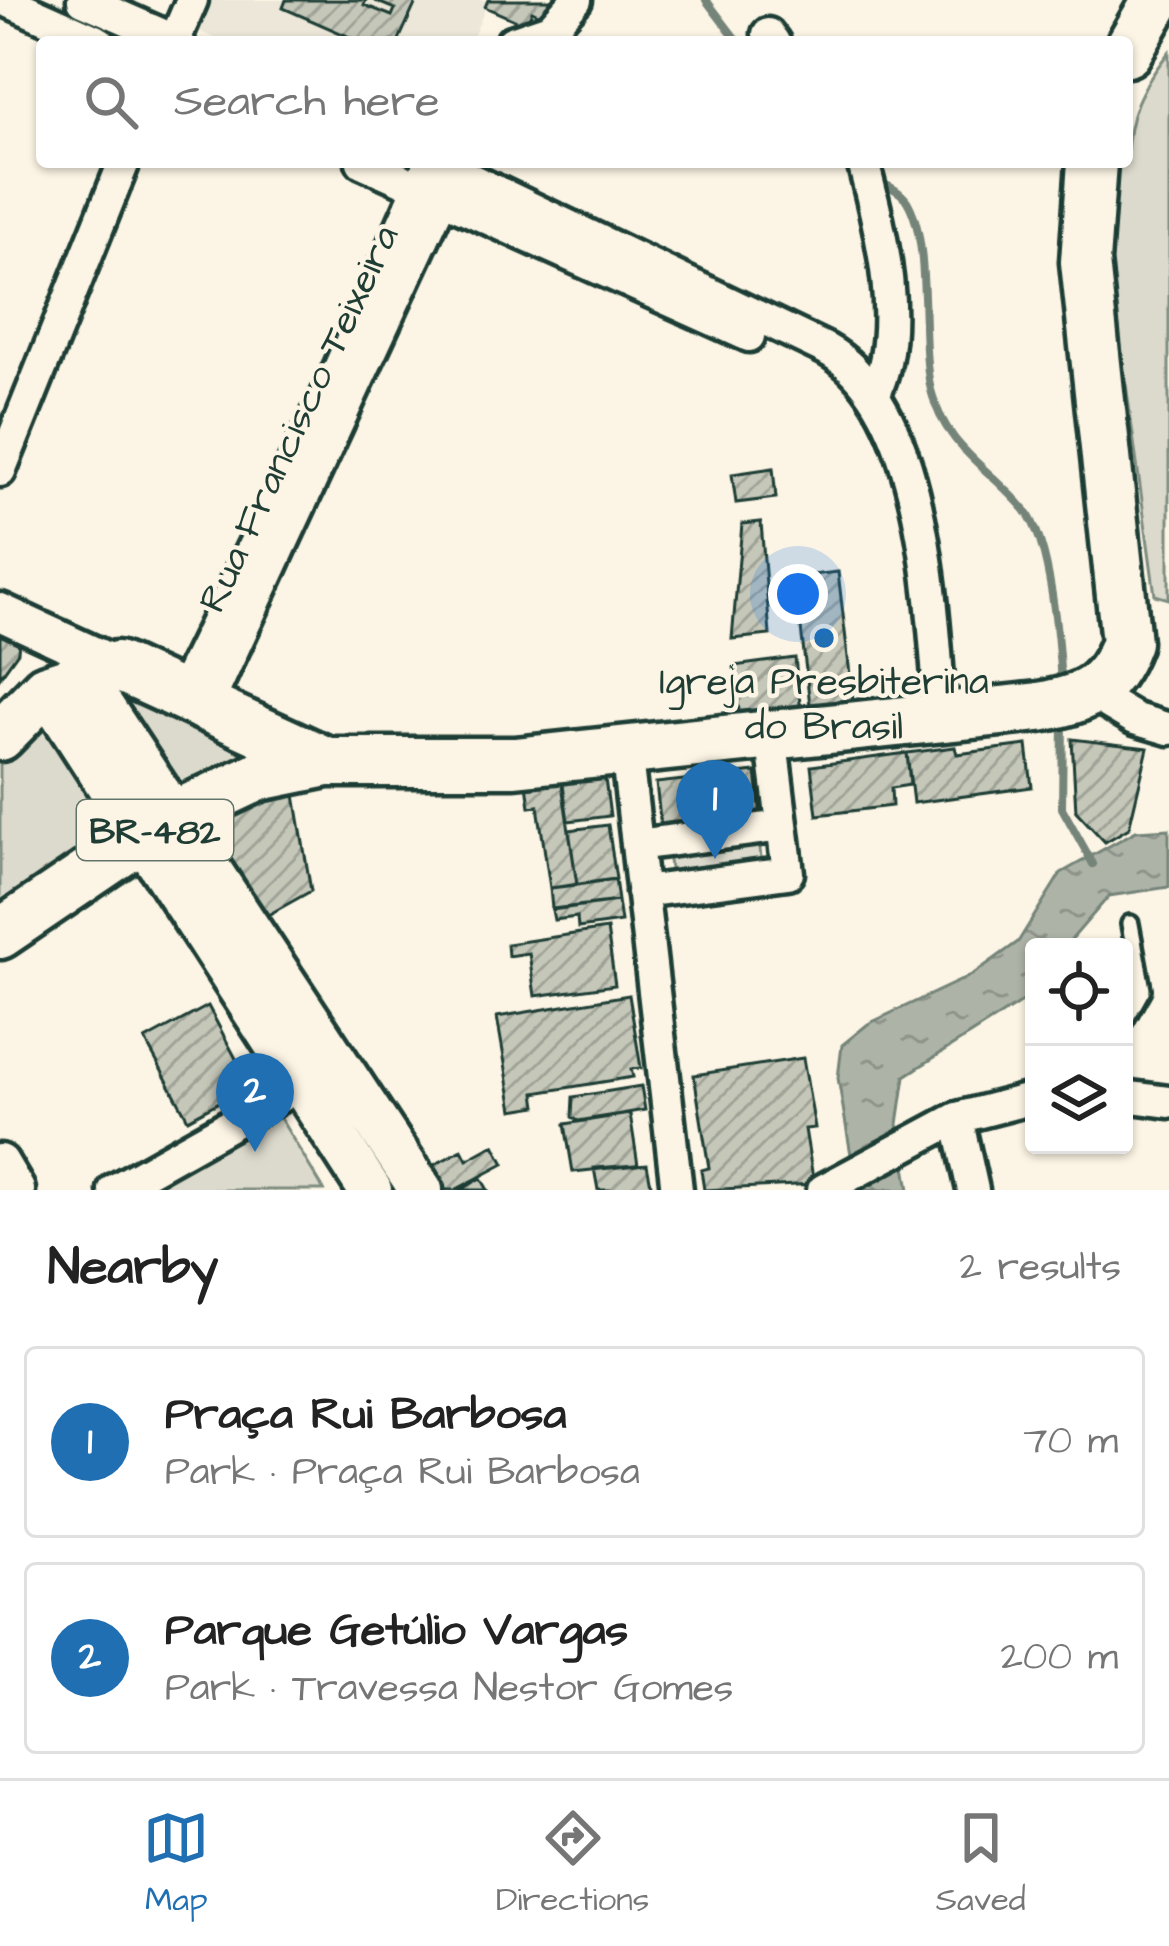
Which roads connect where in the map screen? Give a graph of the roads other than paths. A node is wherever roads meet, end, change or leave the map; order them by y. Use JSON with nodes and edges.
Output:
{"nodes":[{"id":1,"x":5,"y":0,"type":"edge"},
{"id":2,"x":83,"y":0,"type":"edge"},
{"id":3,"x":192,"y":0,"type":"edge"},
{"id":4,"x":576,"y":0,"type":"edge"},
{"id":5,"x":1157,"y":0,"type":"edge"},
{"id":6,"x":86,"y":36,"type":"edge"},
{"id":7,"x":165,"y":36,"type":"edge"},
{"id":8,"x":178,"y":36,"type":"edge"},
{"id":9,"x":530,"y":36,"type":"edge"},
{"id":10,"x":1133,"y":42,"type":"edge"},
{"id":11,"x":122,"y":168,"type":"edge"},
{"id":12,"x":401,"y":168,"type":"edge"},
{"id":13,"x":865,"y":168,"type":"edge"},
{"id":14,"x":1092,"y":168,"type":"edge"},
{"id":15,"x":440,"y":174,"type":"edge"},
{"id":16,"x":874,"y":395,"type":"junction"},
{"id":17,"x":0,"y":471,"type":"edge"},
{"id":18,"x":0,"y":612,"type":"edge"},
{"id":19,"x":41,"y":632,"type":"junction"},
{"id":20,"x":80,"y":669,"type":"junction"},
{"id":21,"x":194,"y":700,"type":"junction"},
{"id":22,"x":1068,"y":701,"type":"junction"},
{"id":23,"x":941,"y":717,"type":"junction"},
{"id":24,"x":1169,"y":729,"type":"edge"},
{"id":25,"x":771,"y":734,"type":"junction"},
{"id":26,"x":0,"y":736,"type":"edge"},
{"id":27,"x":626,"y":749,"type":"junction"},
{"id":28,"x":327,"y":762,"type":"junction"},
{"id":29,"x":159,"y":826,"type":"junction"},
{"id":30,"x":782,"y":826,"type":"junction"},
{"id":31,"x":637,"y":845,"type":"junction"},
{"id":32,"x":643,"y":892,"type":"junction"},
{"id":33,"x":1130,"y":924,"type":"dead end"},
{"id":34,"x":0,"y":934,"type":"edge"},
{"id":35,"x":1133,"y":938,"type":"edge"},
{"id":36,"x":1133,"y":940,"type":"edge"},
{"id":37,"x":1133,"y":1005,"type":"edge"},
{"id":38,"x":321,"y":1073,"type":"junction"},
{"id":39,"x":1133,"y":1097,"type":"edge"},
{"id":40,"x":1025,"y":1100,"type":"edge"},
{"id":41,"x":1169,"y":1102,"type":"edge"},
{"id":42,"x":957,"y":1118,"type":"junction"},
{"id":43,"x":0,"y":1163,"type":"edge"},
{"id":44,"x":831,"y":1186,"type":"edge"},
{"id":45,"x":16,"y":1190,"type":"edge"},
{"id":46,"x":114,"y":1190,"type":"edge"},
{"id":47,"x":370,"y":1190,"type":"edge"},
{"id":48,"x":421,"y":1190,"type":"edge"},
{"id":49,"x":677,"y":1190,"type":"edge"},
{"id":50,"x":973,"y":1190,"type":"edge"}],
"edges":[{"from":1,"to":6,"type":"street"},
{"from":2,"to":7,"type":"street"},
{"from":3,"to":8,"type":"street"},
{"from":4,"to":9,"type":"street"},
{"from":5,"to":10,"type":"highway"},
{"from":11,"to":17,"type":"street"},
{"from":12,"to":15,"type":"street"},
{"from":13,"to":16,"type":"street"},
{"from":14,"to":22,"type":"highway"},
{"from":15,"to":16,"type":"street"},
{"from":15,"to":21,"type":"street","name":"Rua Francisco Teixeira"},
{"from":16,"to":23,"type":"street"},
{"from":18,"to":19,"type":"street"},
{"from":19,"to":20,"type":"street"},
{"from":19,"to":20,"type":"street"},
{"from":20,"to":21,"type":"highway","number":"BR-482"},
{"from":20,"to":26,"type":"highway"},
{"from":20,"to":29,"type":"main road"},
{"from":21,"to":28,"type":"highway","number":"BR-482"},
{"from":22,"to":23,"type":"highway","number":"BR-482"},
{"from":22,"to":24,"type":"street"},
{"from":23,"to":25,"type":"highway","number":"BR-482"},
{"from":25,"to":27,"type":"highway","number":"BR-482"},
{"from":25,"to":30,"type":"street"},
{"from":27,"to":28,"type":"highway","number":"BR-482"},
{"from":27,"to":31,"type":"street"},
{"from":28,"to":29,"type":"highway","number":"BR-482"},
{"from":29,"to":34,"type":"highway","number":"BR-482"},
{"from":29,"to":38,"type":"main road"},
{"from":30,"to":31,"type":"street"},
{"from":30,"to":32,"type":"street"},
{"from":31,"to":32,"type":"street"},
{"from":32,"to":49,"type":"street"},
{"from":33,"to":35,"type":"lane"},
{"from":36,"to":37,"type":"lane"},
{"from":38,"to":46,"type":"street"},
{"from":38,"to":47,"type":"main road"},
{"from":38,"to":48,"type":"main road"},
{"from":39,"to":41,"type":"street"},
{"from":40,"to":42,"type":"street"},
{"from":42,"to":44,"type":"street"},
{"from":42,"to":50,"type":"street"},
{"from":43,"to":45,"type":"street"}]}
